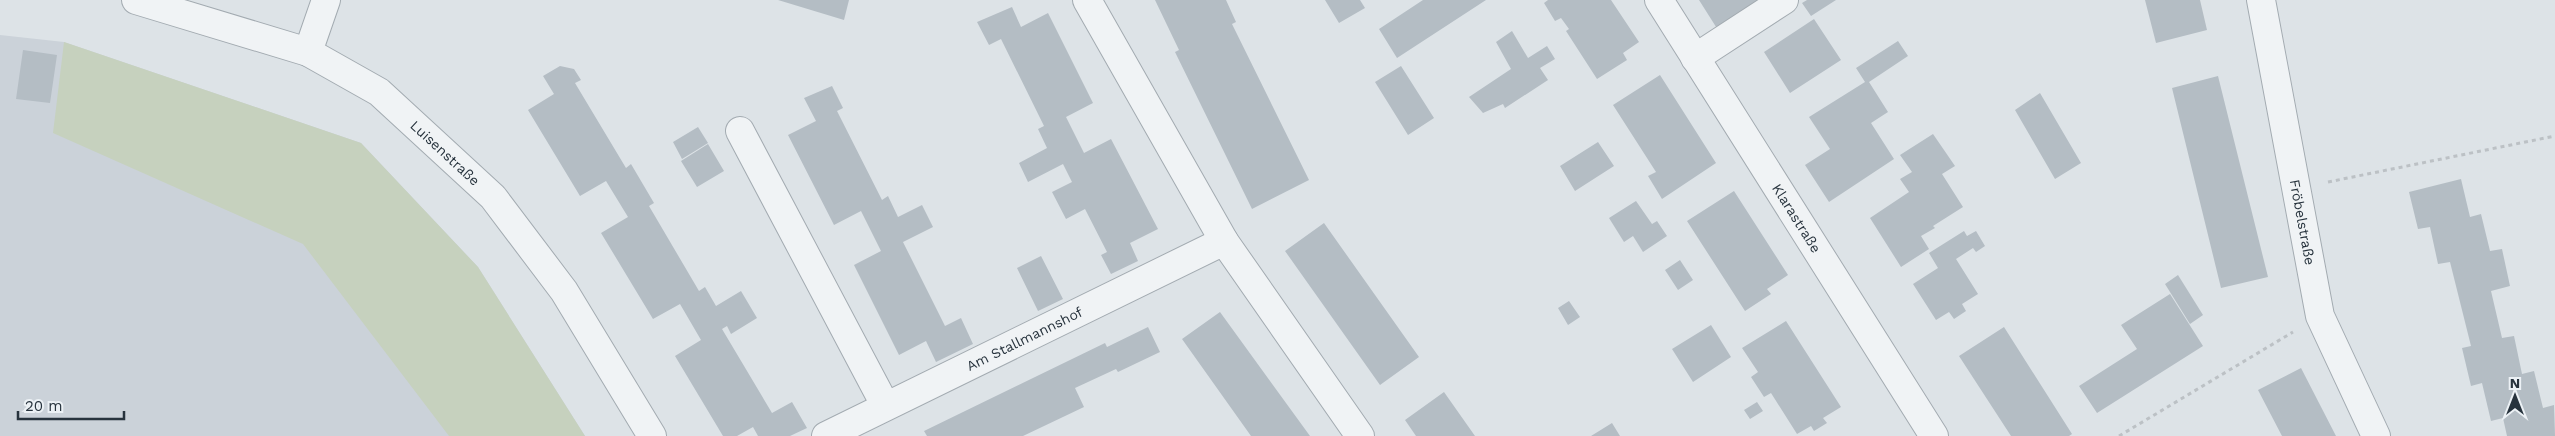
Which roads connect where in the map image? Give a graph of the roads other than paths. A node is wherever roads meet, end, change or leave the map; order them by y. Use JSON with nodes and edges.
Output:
{"nodes":[{"id":1,"x":136,"y":0,"type":"edge"},
{"id":2,"x":326,"y":0,"type":"edge"},
{"id":3,"x":1087,"y":0,"type":"edge"},
{"id":4,"x":1659,"y":0,"type":"edge"},
{"id":5,"x":1784,"y":0,"type":"edge"},
{"id":6,"x":2260,"y":0,"type":"edge"},
{"id":7,"x":308,"y":52,"type":"junction"},
{"id":8,"x":1696,"y":58,"type":"junction"},
{"id":9,"x":740,"y":130,"type":"dead end"},
{"id":10,"x":1224,"y":241,"type":"junction"},
{"id":11,"x":885,"y":405,"type":"junction"},
{"id":12,"x":652,"y":436,"type":"edge"},
{"id":13,"x":826,"y":436,"type":"edge"},
{"id":14,"x":1360,"y":436,"type":"edge"},
{"id":15,"x":1934,"y":436,"type":"edge"},
{"id":16,"x":2376,"y":436,"type":"edge"}],
"edges":[{"from":1,"to":7,"type":"street","name":"Luisenstraße"},
{"from":2,"to":7,"type":"street"},
{"from":3,"to":10,"type":"street"},
{"from":4,"to":8,"type":"street","name":"Klarastraße"},
{"from":5,"to":8,"type":"street"},
{"from":6,"to":16,"type":"street","name":"Fröbelstraße"},
{"from":7,"to":12,"type":"street","name":"Luisenstraße"},
{"from":8,"to":15,"type":"street","name":"Klarastraße"},
{"from":9,"to":11,"type":"street"},
{"from":10,"to":11,"type":"street","name":"Am Stallmannshof"},
{"from":10,"to":14,"type":"street"},
{"from":11,"to":13,"type":"street","name":"Am Stallmannshof"}]}
